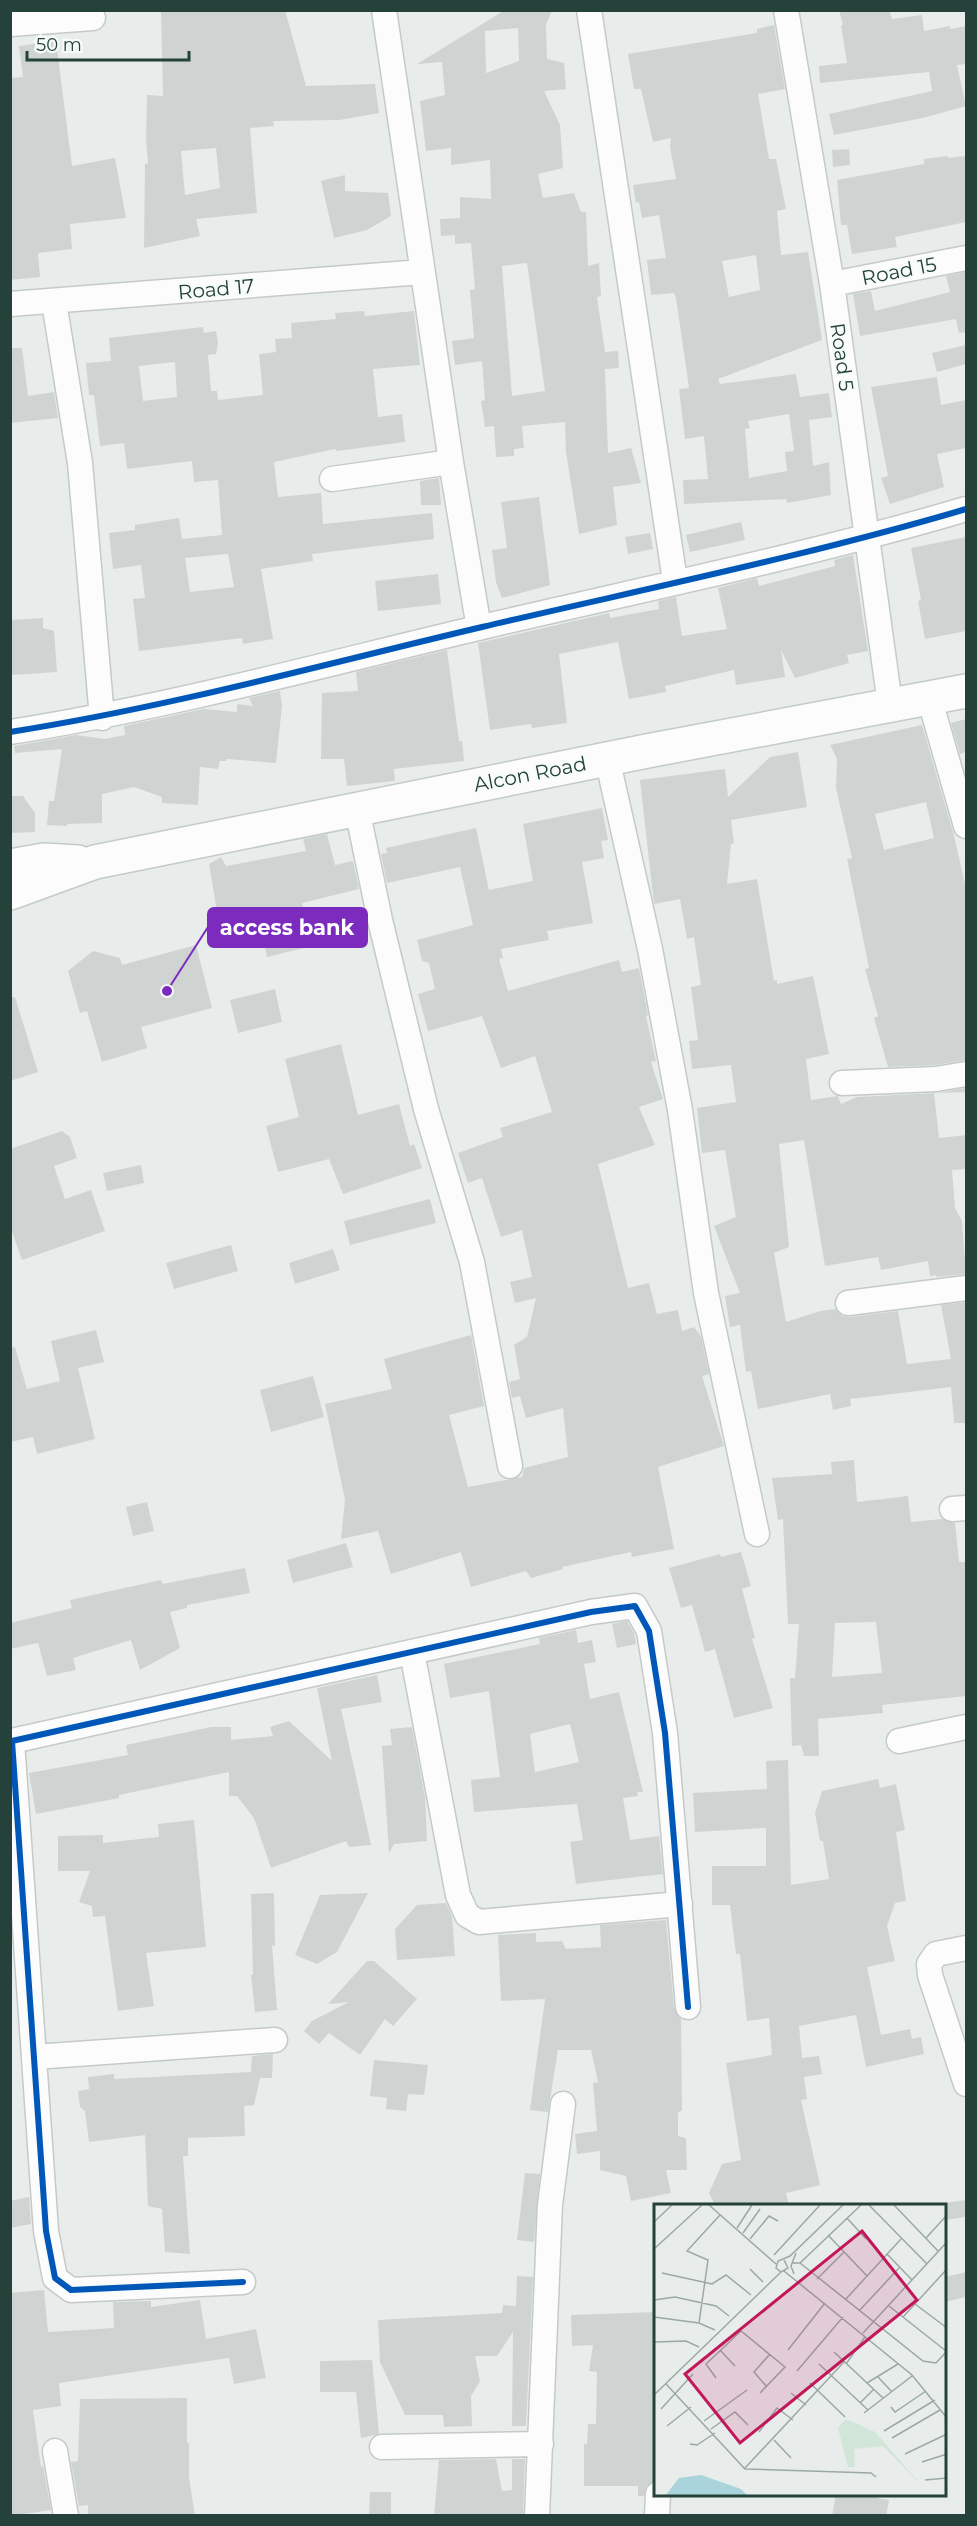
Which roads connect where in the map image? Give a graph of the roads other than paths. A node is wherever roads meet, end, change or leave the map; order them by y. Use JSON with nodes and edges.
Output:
{"nodes":[{"id":1,"x":384,"y":10,"type":"edge"},
{"id":2,"x":589,"y":10,"type":"edge"},
{"id":3,"x":786,"y":10,"type":"edge"},
{"id":4,"x":93,"y":18,"type":"dead end"},
{"id":5,"x":10,"y":24,"type":"edge"},
{"id":6,"x":966,"y":258,"type":"edge"},
{"id":7,"x":422,"y":272,"type":"junction"},
{"id":8,"x":832,"y":285,"type":"junction"},
{"id":9,"x":54,"y":302,"type":"junction"},
{"id":10,"x":10,"y":304,"type":"edge"},
{"id":11,"x":451,"y":462,"type":"junction"},
{"id":12,"x":332,"y":479,"type":"dead end"},
{"id":13,"x":966,"y":509,"type":"edge"},
{"id":14,"x":868,"y":538,"type":"junction"},
{"id":15,"x":675,"y":581,"type":"junction"},
{"id":16,"x":479,"y":628,"type":"junction"},
{"id":17,"x":966,"y":691,"type":"edge"},
{"id":18,"x":929,"y":697,"type":"junction"},
{"id":19,"x":890,"y":704,"type":"junction"},
{"id":20,"x":102,"y":718,"type":"junction"},
{"id":21,"x":10,"y":732,"type":"edge"},
{"id":22,"x":607,"y":758,"type":"junction"},
{"id":23,"x":357,"y":809,"type":"junction"},
{"id":24,"x":966,"y":826,"type":"edge"},
{"id":25,"x":94,"y":862,"type":"junction"},
{"id":26,"x":10,"y":866,"type":"edge"},
{"id":27,"x":10,"y":894,"type":"edge"},
{"id":28,"x":966,"y":1074,"type":"edge"},
{"id":29,"x":842,"y":1083,"type":"dead end"},
{"id":30,"x":966,"y":1288,"type":"edge"},
{"id":31,"x":848,"y":1302,"type":"dead end"},
{"id":32,"x":510,"y":1466,"type":"dead end"},
{"id":33,"x":757,"y":1534,"type":"dead end"},
{"id":34,"x":412,"y":1652,"type":"junction"},
{"id":35,"x":966,"y":1727,"type":"edge"},
{"id":36,"x":899,"y":1740,"type":"dead end"},
{"id":37,"x":680,"y":1904,"type":"junction"},
{"id":38,"x":966,"y":1948,"type":"edge"},
{"id":39,"x":688,"y":2007,"type":"dead end"},
{"id":40,"x":275,"y":2040,"type":"dead end"},
{"id":41,"x":34,"y":2057,"type":"junction"},
{"id":42,"x":966,"y":2084,"type":"edge"},
{"id":43,"x":563,"y":2104,"type":"dead end"},
{"id":44,"x":243,"y":2282,"type":"dead end"},
{"id":45,"x":541,"y":2444,"type":"junction"},
{"id":46,"x":382,"y":2447,"type":"dead end"},
{"id":47,"x":55,"y":2451,"type":"dead end"},
{"id":48,"x":658,"y":2496,"type":"edge"},
{"id":49,"x":66,"y":2516,"type":"edge"},
{"id":50,"x":537,"y":2516,"type":"edge"},
{"id":51,"x":657,"y":2516,"type":"edge"}],
"edges":[{"from":1,"to":7,"type":"street"},
{"from":2,"to":15,"type":"street"},
{"from":3,"to":8,"type":"street","name":"Road 5"},
{"from":4,"to":5,"type":"street"},
{"from":6,"to":8,"type":"street","name":"Road 15"},
{"from":7,"to":9,"type":"street","name":"Road 17"},
{"from":7,"to":11,"type":"street"},
{"from":8,"to":14,"type":"street","name":"Road 5"},
{"from":9,"to":10,"type":"street","name":"Road 17"},
{"from":9,"to":20,"type":"street"},
{"from":11,"to":12,"type":"street"},
{"from":11,"to":16,"type":"street"},
{"from":13,"to":14,"type":"street"},
{"from":14,"to":15,"type":"street"},
{"from":14,"to":19,"type":"street","name":"Road 5"},
{"from":15,"to":16,"type":"street"},
{"from":16,"to":20,"type":"street"},
{"from":17,"to":18,"type":"main road","name":"Alcon Road"},
{"from":18,"to":19,"type":"main road","name":"Alcon Road"},
{"from":18,"to":24,"type":"street"},
{"from":19,"to":22,"type":"main road","name":"Alcon Road"},
{"from":20,"to":21,"type":"street"},
{"from":22,"to":23,"type":"main road","name":"Alcon Road"},
{"from":22,"to":33,"type":"street"},
{"from":23,"to":25,"type":"main road","name":"Alcon Road"},
{"from":23,"to":32,"type":"street"},
{"from":25,"to":26,"type":"main road"},
{"from":25,"to":27,"type":"main road"},
{"from":28,"to":29,"type":"street"},
{"from":30,"to":31,"type":"street"},
{"from":34,"to":37,"type":"street"},
{"from":34,"to":37,"type":"street"},
{"from":34,"to":41,"type":"street"},
{"from":35,"to":36,"type":"street"},
{"from":37,"to":39,"type":"street"},
{"from":38,"to":42,"type":"street"},
{"from":40,"to":41,"type":"street"},
{"from":41,"to":44,"type":"street"},
{"from":43,"to":45,"type":"street"},
{"from":45,"to":46,"type":"street"},
{"from":45,"to":50,"type":"street"},
{"from":47,"to":49,"type":"street"},
{"from":48,"to":51,"type":"street"}]}
